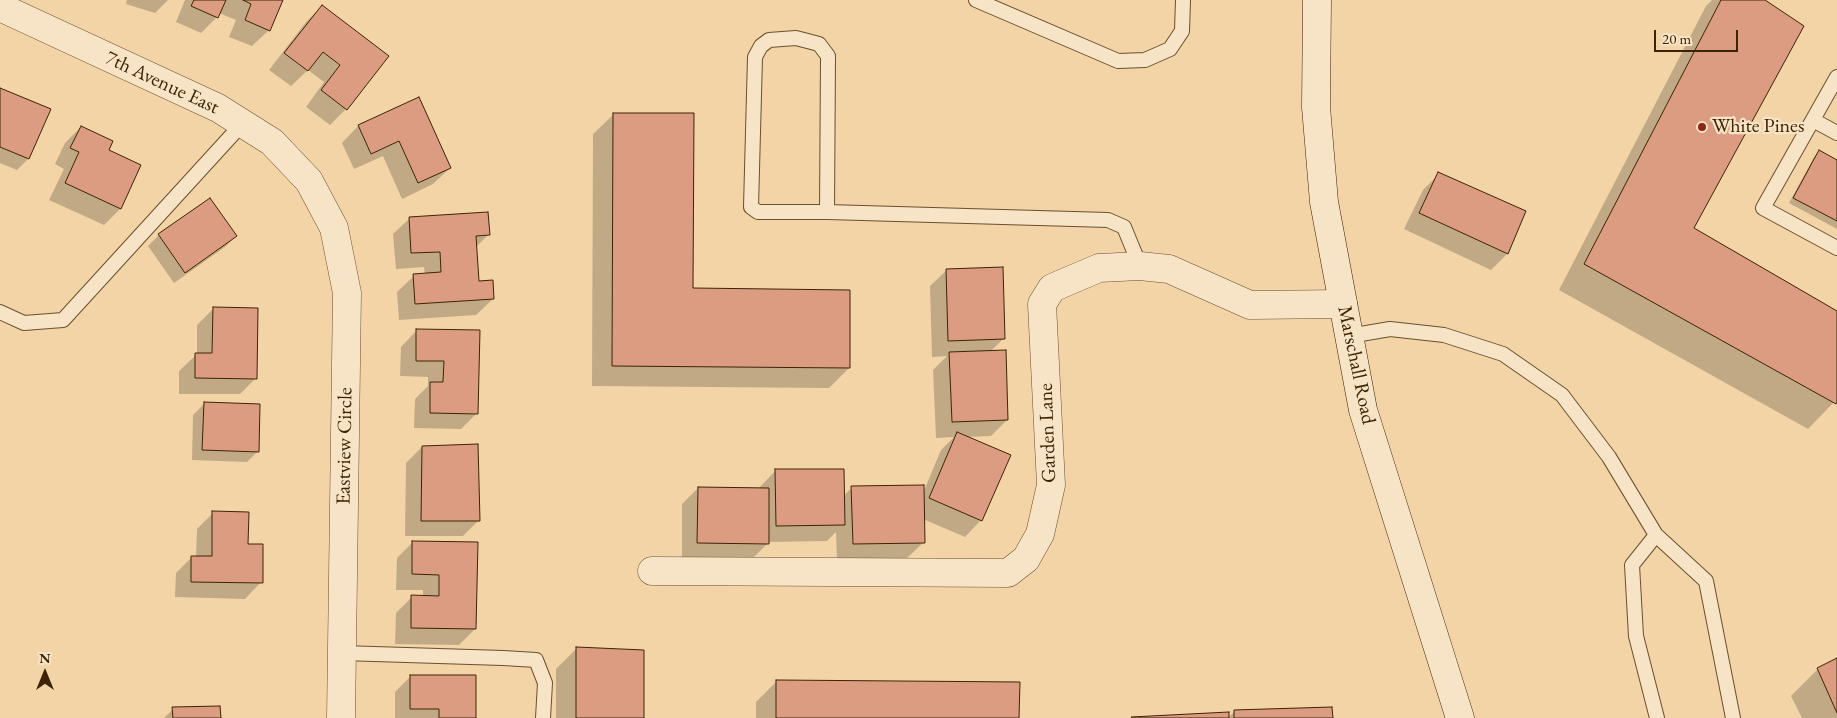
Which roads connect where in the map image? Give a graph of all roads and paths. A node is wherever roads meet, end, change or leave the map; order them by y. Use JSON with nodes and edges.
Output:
{"nodes":[{"id":1,"x":976,"y":0,"type":"edge"},
{"id":2,"x":1183,"y":0,"type":"edge"},
{"id":3,"x":1317,"y":0,"type":"edge"},
{"id":4,"x":0,"y":7,"type":"edge"},
{"id":5,"x":1837,"y":77,"type":"edge"},
{"id":6,"x":1813,"y":120,"type":"junction"},
{"id":7,"x":242,"y":124,"type":"junction"},
{"id":8,"x":1837,"y":133,"type":"edge"},
{"id":9,"x":309,"y":182,"type":"joint"},
{"id":10,"x":827,"y":212,"type":"junction"},
{"id":11,"x":1837,"y":248,"type":"edge"},
{"id":12,"x":1140,"y":266,"type":"junction"},
{"id":13,"x":1343,"y":304,"type":"junction"},
{"id":14,"x":0,"y":312,"type":"edge"},
{"id":15,"x":1348,"y":336,"type":"junction"},
{"id":16,"x":1656,"y":535,"type":"junction"},
{"id":17,"x":652,"y":571,"type":"dead end"},
{"id":18,"x":342,"y":654,"type":"junction"},
{"id":19,"x":340,"y":718,"type":"edge"},
{"id":20,"x":544,"y":718,"type":"edge"},
{"id":21,"x":1460,"y":718,"type":"edge"},
{"id":22,"x":1657,"y":718,"type":"edge"},
{"id":23,"x":1733,"y":718,"type":"edge"}],
"edges":[{"from":1,"to":2,"type":"lane"},
{"from":3,"to":13,"type":"street","name":"Marschall Road"},
{"from":4,"to":7,"type":"street","name":"7th Avenue East"},
{"from":5,"to":6,"type":"lane"},
{"from":6,"to":8,"type":"lane"},
{"from":6,"to":11,"type":"lane"},
{"from":7,"to":9,"type":"street","name":"7th Avenue East"},
{"from":7,"to":14,"type":"lane"},
{"from":9,"to":18,"type":"street","name":"Eastview Circle"},
{"from":10,"to":10,"type":"lane"},
{"from":10,"to":12,"type":"lane"},
{"from":12,"to":13,"type":"street","name":"Garden Lane"},
{"from":12,"to":17,"type":"street","name":"Garden Lane"},
{"from":13,"to":15,"type":"street","name":"Marschall Road"},
{"from":15,"to":16,"type":"lane"},
{"from":15,"to":21,"type":"street","name":"Marschall Road"},
{"from":16,"to":22,"type":"lane"},
{"from":16,"to":23,"type":"lane"},
{"from":18,"to":19,"type":"street","name":"Eastview Circle"},
{"from":18,"to":20,"type":"lane"}]}
